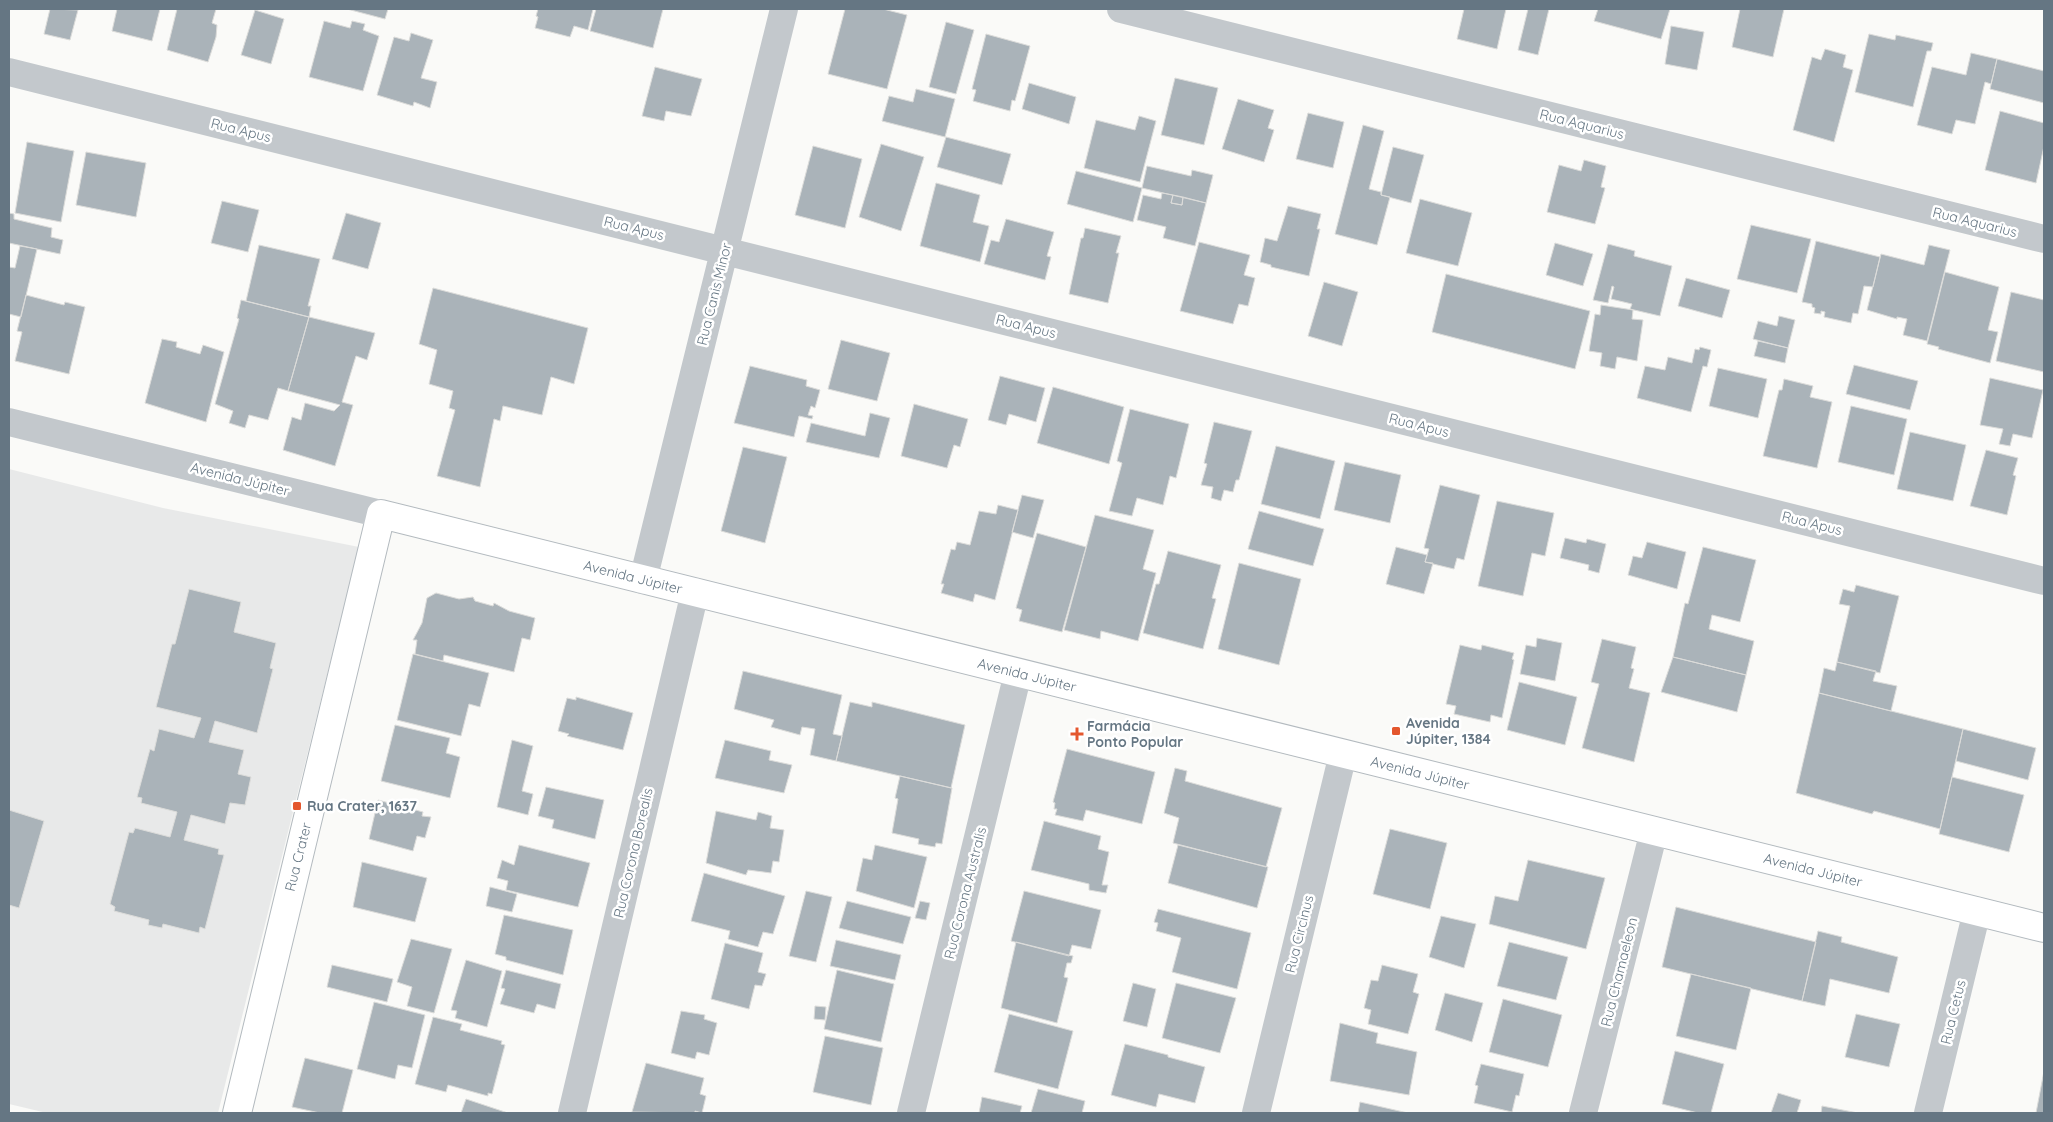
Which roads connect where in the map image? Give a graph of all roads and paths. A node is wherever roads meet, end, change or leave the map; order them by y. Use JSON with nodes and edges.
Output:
{"nodes":[{"id":1,"x":784,"y":9,"type":"edge"},
{"id":2,"x":1120,"y":9,"type":"edge"},
{"id":3,"x":9,"y":72,"type":"edge"},
{"id":4,"x":2044,"y":239,"type":"edge"},
{"id":5,"x":724,"y":251,"type":"junction"},
{"id":6,"x":9,"y":422,"type":"edge"},
{"id":7,"x":381,"y":514,"type":"junction"},
{"id":8,"x":643,"y":580,"type":"junction"},
{"id":9,"x":2044,"y":581,"type":"edge"},
{"id":10,"x":695,"y":592,"type":"junction"},
{"id":11,"x":1018,"y":673,"type":"junction"},
{"id":12,"x":1343,"y":754,"type":"junction"},
{"id":13,"x":1654,"y":831,"type":"junction"},
{"id":14,"x":1977,"y":911,"type":"junction"},
{"id":15,"x":2044,"y":928,"type":"edge"},
{"id":16,"x":237,"y":1113,"type":"edge"},
{"id":17,"x":572,"y":1113,"type":"edge"},
{"id":18,"x":911,"y":1113,"type":"edge"},
{"id":19,"x":1256,"y":1113,"type":"edge"},
{"id":20,"x":1583,"y":1113,"type":"edge"},
{"id":21,"x":1928,"y":1113,"type":"edge"}],
"edges":[{"from":1,"to":5,"type":"street","name":"Rua Canis Minor"},
{"from":2,"to":4,"type":"street","name":"Rua Aquarius"},
{"from":3,"to":5,"type":"street","name":"Rua Apus"},
{"from":5,"to":8,"type":"street","name":"Rua Canis Minor"},
{"from":5,"to":9,"type":"street","name":"Rua Apus"},
{"from":6,"to":7,"type":"street","name":"Avenida Júpiter"},
{"from":7,"to":8,"type":"main road","name":"Avenida Júpiter"},
{"from":7,"to":16,"type":"main road","name":"Rua Crater"},
{"from":8,"to":10,"type":"main road","name":"Avenida Júpiter"},
{"from":10,"to":11,"type":"main road","name":"Avenida Júpiter"},
{"from":10,"to":17,"type":"street","name":"Rua Corona Borealis"},
{"from":11,"to":12,"type":"main road","name":"Avenida Júpiter"},
{"from":11,"to":18,"type":"street","name":"Rua Corona Australis"},
{"from":12,"to":13,"type":"main road","name":"Avenida Júpiter"},
{"from":12,"to":19,"type":"street","name":"Rua Circinus"},
{"from":13,"to":14,"type":"main road","name":"Avenida Júpiter"},
{"from":13,"to":20,"type":"street","name":"Rua Chamaeleon"},
{"from":14,"to":15,"type":"main road","name":"Avenida Júpiter"},
{"from":14,"to":21,"type":"street","name":"Rua Cetus"}]}
